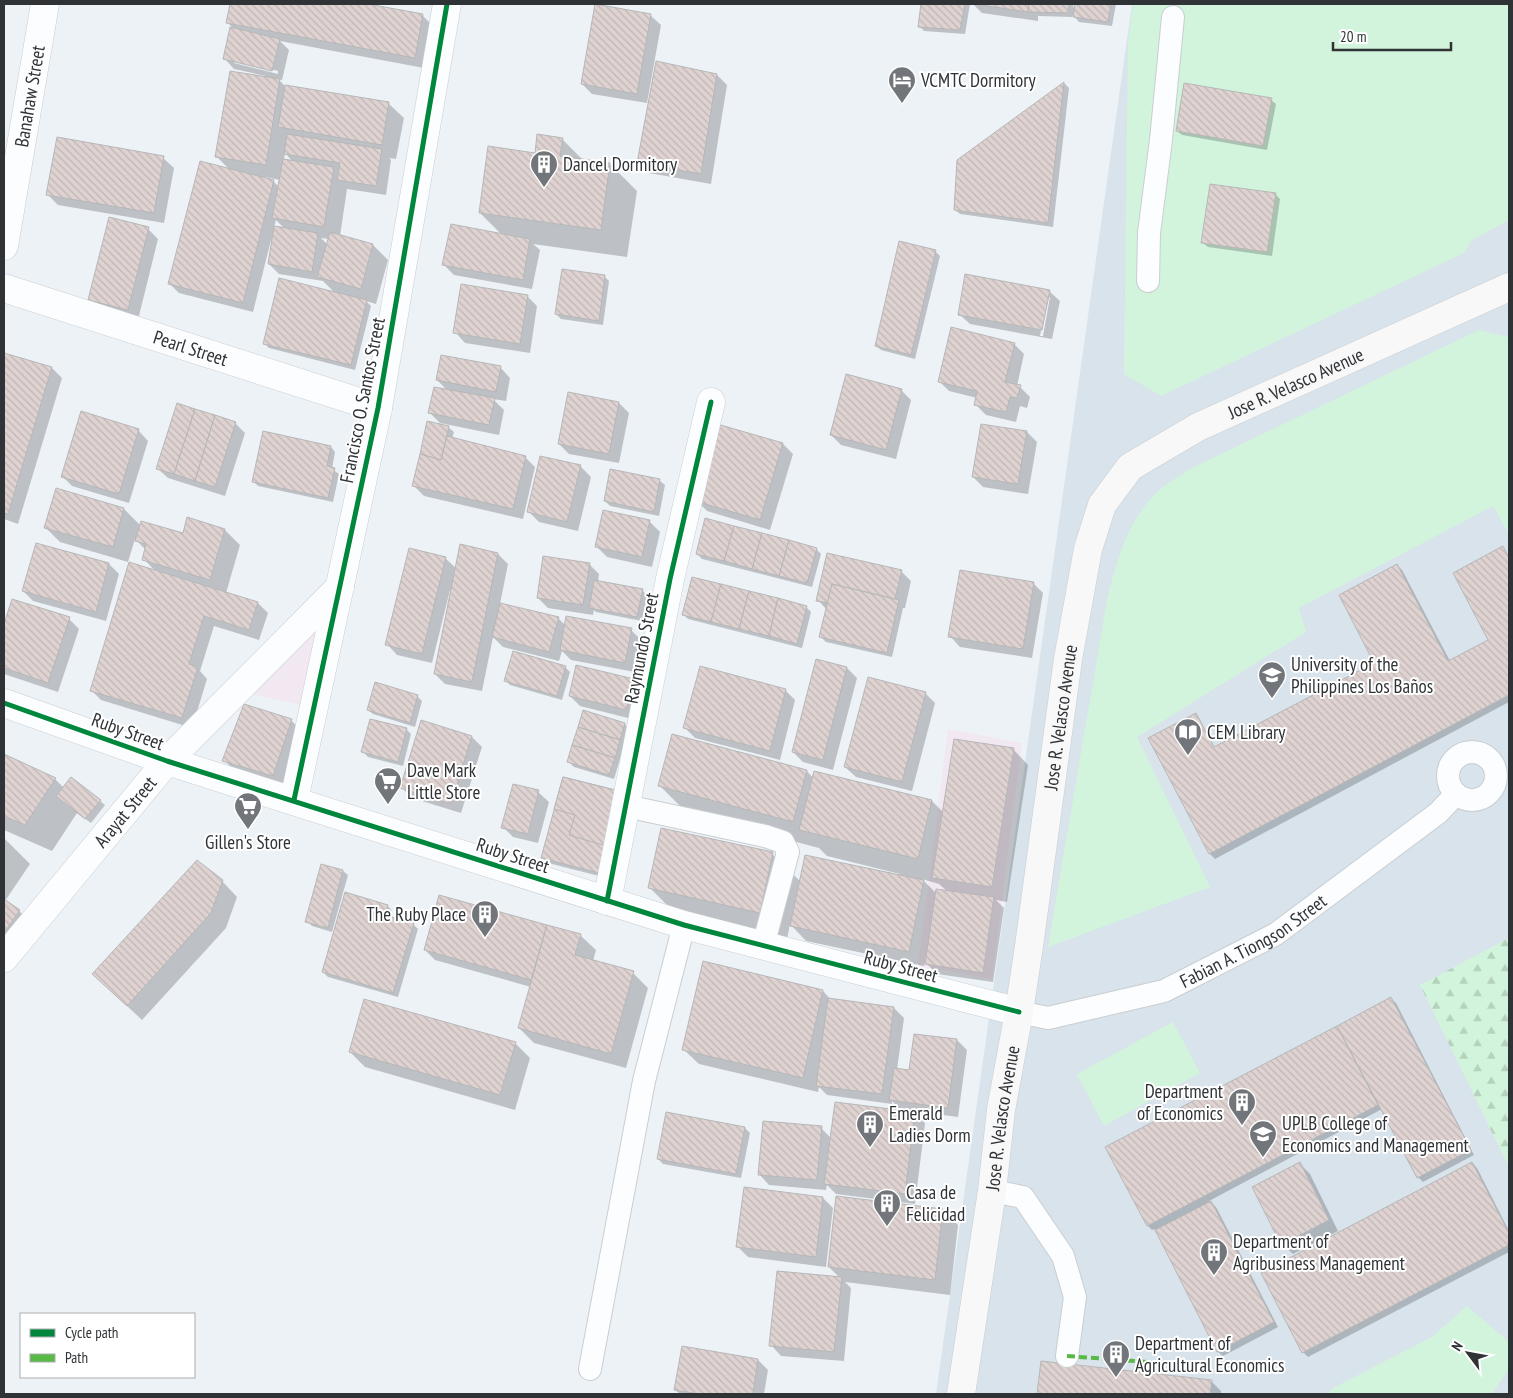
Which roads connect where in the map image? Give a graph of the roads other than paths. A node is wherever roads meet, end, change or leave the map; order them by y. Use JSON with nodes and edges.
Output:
{"nodes":[{"id":1,"x":45,"y":4,"type":"edge"},
{"id":2,"x":447,"y":4,"type":"edge"},
{"id":3,"x":1173,"y":17,"type":"dead end"},
{"id":4,"x":4,"y":246,"type":"edge"},
{"id":5,"x":1148,"y":281,"type":"dead end"},
{"id":6,"x":1509,"y":287,"type":"edge"},
{"id":7,"x":4,"y":288,"type":"edge"},
{"id":8,"x":711,"y":402,"type":"dead end"},
{"id":9,"x":378,"y":408,"type":"junction"},
{"id":10,"x":340,"y":587,"type":"junction"},
{"id":11,"x":4,"y":703,"type":"edge"},
{"id":12,"x":167,"y":761,"type":"junction"},
{"id":13,"x":1456,"y":794,"type":"dead end"},
{"id":14,"x":294,"y":800,"type":"junction"},
{"id":15,"x":626,"y":806,"type":"junction"},
{"id":16,"x":607,"y":901,"type":"junction"},
{"id":17,"x":684,"y":925,"type":"junction"},
{"id":18,"x":763,"y":946,"type":"junction"},
{"id":19,"x":4,"y":958,"type":"edge"},
{"id":20,"x":1019,"y":1012,"type":"junction"},
{"id":21,"x":992,"y":1191,"type":"junction"},
{"id":22,"x":1067,"y":1356,"type":"dead end"},
{"id":23,"x":590,"y":1369,"type":"dead end"},
{"id":24,"x":960,"y":1394,"type":"edge"}],
"edges":[{"from":1,"to":4,"type":"street","name":"Banahaw Street"},
{"from":2,"to":9,"type":"street","name":"Francisco O. Santos Street"},
{"from":3,"to":5,"type":"lane"},
{"from":6,"to":20,"type":"main road","name":"Jose R. Velasco Avenue"},
{"from":7,"to":9,"type":"street","name":"Pearl Street"},
{"from":8,"to":15,"type":"street","name":"Raymundo Street"},
{"from":9,"to":10,"type":"street","name":"Francisco O. Santos Street"},
{"from":10,"to":12,"type":"street","name":"Arayat Street"},
{"from":10,"to":14,"type":"street","name":"Francisco O. Santos Street"},
{"from":11,"to":12,"type":"street","name":"Ruby Street"},
{"from":12,"to":14,"type":"street","name":"Ruby Street"},
{"from":12,"to":19,"type":"street","name":"Arayat Street"},
{"from":13,"to":20,"type":"lane","name":"Fabian A. Tiongson Street"},
{"from":14,"to":16,"type":"street","name":"Ruby Street"},
{"from":15,"to":16,"type":"street","name":"Raymundo Street"},
{"from":15,"to":18,"type":"lane"},
{"from":16,"to":17,"type":"street","name":"Ruby Street"},
{"from":17,"to":18,"type":"street","name":"Ruby Street"},
{"from":17,"to":23,"type":"lane"},
{"from":18,"to":20,"type":"street","name":"Ruby Street"},
{"from":20,"to":21,"type":"main road","name":"Jose R. Velasco Avenue"},
{"from":21,"to":22,"type":"lane"},
{"from":21,"to":24,"type":"main road","name":"Jose R. Velasco Avenue"}]}
